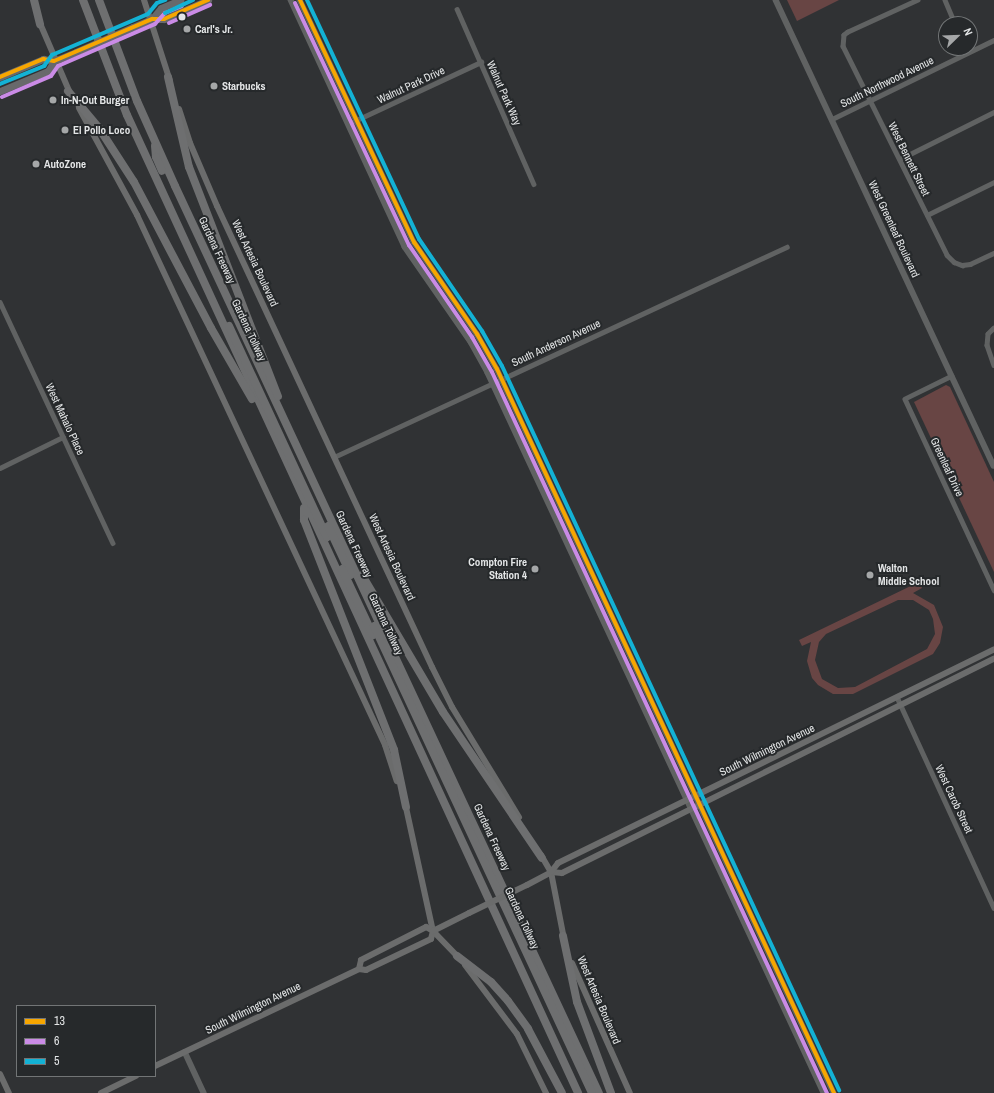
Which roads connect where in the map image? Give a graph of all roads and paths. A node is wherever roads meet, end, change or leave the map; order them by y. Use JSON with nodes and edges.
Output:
{"nodes":[{"id":1,"x":33,"y":0,"type":"edge"},
{"id":2,"x":83,"y":0,"type":"edge"},
{"id":3,"x":99,"y":0,"type":"edge"},
{"id":4,"x":144,"y":0,"type":"edge"},
{"id":5,"x":180,"y":0,"type":"edge"},
{"id":6,"x":205,"y":0,"type":"edge"},
{"id":7,"x":290,"y":0,"type":"edge"},
{"id":8,"x":300,"y":0,"type":"edge"},
{"id":9,"x":776,"y":0,"type":"edge"},
{"id":10,"x":918,"y":0,"type":"edge"},
{"id":11,"x":945,"y":0,"type":"edge"},
{"id":12,"x":458,"y":9,"type":"dead end"},
{"id":13,"x":952,"y":16,"type":"edge"},
{"id":14,"x":152,"y":19,"type":"junction"},
{"id":15,"x":40,"y":24,"type":"joint"},
{"id":16,"x":994,"y":40,"type":"edge"},
{"id":17,"x":978,"y":46,"type":"edge"},
{"id":18,"x":954,"y":56,"type":"edge"},
{"id":19,"x":54,"y":61,"type":"junction"},
{"id":20,"x":481,"y":62,"type":"junction"},
{"id":21,"x":0,"y":77,"type":"edge"},
{"id":22,"x":168,"y":77,"type":"junction"},
{"id":23,"x":0,"y":91,"type":"edge"},
{"id":24,"x":68,"y":91,"type":"junction"},
{"id":25,"x":870,"y":100,"type":"junction"},
{"id":26,"x":994,"y":112,"type":"edge"},
{"id":27,"x":832,"y":119,"type":"junction"},
{"id":28,"x":356,"y":120,"type":"junction"},
{"id":29,"x":348,"y":124,"type":"junction"},
{"id":30,"x":155,"y":141,"type":"junction"},
{"id":31,"x":900,"y":159,"type":"junction"},
{"id":32,"x":994,"y":182,"type":"edge"},
{"id":33,"x":534,"y":184,"type":"dead end"},
{"id":34,"x":927,"y":215,"type":"junction"},
{"id":35,"x":184,"y":241,"type":"junction"},
{"id":36,"x":786,"y":247,"type":"dead end"},
{"id":37,"x":994,"y":253,"type":"edge"},
{"id":38,"x":0,"y":302,"type":"edge"},
{"id":39,"x":994,"y":328,"type":"edge"},
{"id":40,"x":994,"y":365,"type":"edge"},
{"id":41,"x":952,"y":376,"type":"junction"},
{"id":42,"x":501,"y":379,"type":"junction"},
{"id":43,"x":492,"y":383,"type":"junction"},
{"id":44,"x":64,"y":437,"type":"junction"},
{"id":45,"x":294,"y":440,"type":"junction"},
{"id":46,"x":277,"y":443,"type":"junction"},
{"id":47,"x":334,"y":457,"type":"junction"},
{"id":48,"x":994,"y":466,"type":"edge"},
{"id":49,"x":0,"y":468,"type":"edge"},
{"id":50,"x":304,"y":504,"type":"junction"},
{"id":51,"x":329,"y":516,"type":"junction"},
{"id":52,"x":113,"y":543,"type":"dead end"},
{"id":53,"x":994,"y":590,"type":"edge"},
{"id":54,"x":994,"y":648,"type":"edge"},
{"id":55,"x":994,"y":659,"type":"edge"},
{"id":56,"x":897,"y":697,"type":"junction"},
{"id":57,"x":901,"y":706,"type":"junction"},
{"id":58,"x":696,"y":796,"type":"junction"},
{"id":59,"x":687,"y":800,"type":"junction"},
{"id":60,"x":700,"y":805,"type":"junction"},
{"id":61,"x":406,"y":807,"type":"junction"},
{"id":62,"x":692,"y":809,"type":"junction"},
{"id":63,"x":542,"y":858,"type":"junction"},
{"id":64,"x":551,"y":872,"type":"junction"},
{"id":65,"x":732,"y":874,"type":"junction"},
{"id":66,"x":724,"y":878,"type":"junction"},
{"id":67,"x":745,"y":901,"type":"junction"},
{"id":68,"x":736,"y":905,"type":"junction"},
{"id":69,"x":994,"y":908,"type":"edge"},
{"id":70,"x":755,"y":922,"type":"junction"},
{"id":71,"x":746,"y":926,"type":"junction"},
{"id":72,"x":433,"y":931,"type":"junction"},
{"id":73,"x":563,"y":936,"type":"junction"},
{"id":74,"x":768,"y":950,"type":"junction"},
{"id":75,"x":759,"y":953,"type":"junction"},
{"id":76,"x":457,"y":956,"type":"junction"},
{"id":77,"x":359,"y":969,"type":"junction"},
{"id":78,"x":779,"y":974,"type":"junction"},
{"id":79,"x":771,"y":978,"type":"junction"},
{"id":80,"x":790,"y":997,"type":"junction"},
{"id":81,"x":781,"y":1001,"type":"junction"},
{"id":82,"x":185,"y":1052,"type":"junction"},
{"id":83,"x":156,"y":1066,"type":"edge"},
{"id":84,"x":0,"y":1074,"type":"edge"},
{"id":85,"x":134,"y":1077,"type":"edge"},
{"id":86,"x":9,"y":1093,"type":"edge"},
{"id":87,"x":101,"y":1093,"type":"edge"},
{"id":88,"x":204,"y":1093,"type":"edge"},
{"id":89,"x":546,"y":1093,"type":"edge"},
{"id":90,"x":562,"y":1093,"type":"edge"},
{"id":91,"x":578,"y":1093,"type":"edge"},
{"id":92,"x":586,"y":1093,"type":"edge"},
{"id":93,"x":592,"y":1093,"type":"edge"},
{"id":94,"x":599,"y":1093,"type":"edge"},
{"id":95,"x":611,"y":1093,"type":"edge"},
{"id":96,"x":630,"y":1093,"type":"edge"},
{"id":97,"x":824,"y":1093,"type":"edge"},
{"id":98,"x":834,"y":1093,"type":"edge"}],
"edges":[{"from":1,"to":15,"type":"highway"},
{"from":2,"to":35,"type":"highway"},
{"from":3,"to":30,"type":"highway","name":"Gardena Freeway"},
{"from":4,"to":14,"type":"main road","name":"West Artesia Boulevard"},
{"from":5,"to":14,"type":"main road"},
{"from":6,"to":14,"type":"main road"},
{"from":7,"to":29,"type":"street"},
{"from":8,"to":28,"type":"street"},
{"from":9,"to":27,"type":"street","name":"West Greenleaf Boulevard"},
{"from":10,"to":25,"type":"street","name":"West Bennett Street"},
{"from":11,"to":13,"type":"street"},
{"from":12,"to":20,"type":"street","name":"Walnut Park Way"},
{"from":14,"to":19,"type":"main road","bridge":true},
{"from":14,"to":22,"type":"main road","name":"West Artesia Boulevard"},
{"from":15,"to":19,"type":"main road"},
{"from":16,"to":17,"type":"street","name":"South Northwood Avenue"},
{"from":18,"to":25,"type":"street","name":"South Northwood Avenue"},
{"from":19,"to":21,"type":"main road"},
{"from":19,"to":23,"type":"main road"},
{"from":19,"to":24,"type":"main road"},
{"from":20,"to":28,"type":"street","name":"Walnut Park Drive"},
{"from":20,"to":33,"type":"street","name":"Walnut Park Way"},
{"from":22,"to":45,"type":"highway"},
{"from":22,"to":47,"type":"main road","name":"West Artesia Boulevard"},
{"from":24,"to":46,"type":"highway"},
{"from":24,"to":61,"type":"main road"},
{"from":25,"to":27,"type":"street","name":"South Northwood Avenue"},
{"from":25,"to":31,"type":"street","name":"West Bennett Street"},
{"from":26,"to":31,"type":"street"},
{"from":27,"to":41,"type":"street","name":"West Greenleaf Boulevard"},
{"from":28,"to":29,"type":"street","name":"Walnut Park Drive"},
{"from":28,"to":42,"type":"street"},
{"from":29,"to":43,"type":"street"},
{"from":30,"to":45,"type":"highway","name":"Gardena Freeway"},
{"from":30,"to":93,"type":"highway","name":"Gardena Tollway"},
{"from":31,"to":34,"type":"street","name":"West Bennett Street"},
{"from":32,"to":34,"type":"street"},
{"from":34,"to":37,"type":"street","name":"West Bennett Street"},
{"from":35,"to":46,"type":"highway"},
{"from":35,"to":92,"type":"highway","name":"Gardena Tollway"},
{"from":36,"to":42,"type":"street","name":"South Anderson Avenue"},
{"from":38,"to":44,"type":"street","name":"West Mahalo Place"},
{"from":39,"to":40,"type":"street"},
{"from":41,"to":48,"type":"street","name":"West Greenleaf Boulevard"},
{"from":41,"to":53,"type":"street","name":"Greenleaf Drive"},
{"from":42,"to":43,"type":"street","name":"South Anderson Avenue"},
{"from":42,"to":58,"type":"street"},
{"from":43,"to":47,"type":"street","name":"South Anderson Avenue"},
{"from":43,"to":59,"type":"street"},
{"from":44,"to":49,"type":"street"},
{"from":44,"to":52,"type":"street","name":"West Mahalo Place"},
{"from":45,"to":51,"type":"highway","name":"Gardena Freeway"},
{"from":46,"to":50,"type":"highway"},
{"from":47,"to":63,"type":"main road","name":"West Artesia Boulevard"},
{"from":50,"to":61,"type":"highway"},
{"from":50,"to":91,"type":"highway"},
{"from":51,"to":63,"type":"highway"},
{"from":51,"to":94,"type":"highway","name":"Gardena Freeway"},
{"from":54,"to":56,"type":"main road","name":"South Wilmington Avenue"},
{"from":55,"to":57,"type":"main road","name":"South Wilmington Avenue"},
{"from":56,"to":57,"type":"street","name":"West Carob Street"},
{"from":56,"to":58,"type":"main road","name":"South Wilmington Avenue"},
{"from":57,"to":60,"type":"main road","name":"South Wilmington Avenue"},
{"from":57,"to":69,"type":"street","name":"West Carob Street"},
{"from":58,"to":59,"type":"main road","name":"South Wilmington Avenue"},
{"from":58,"to":60,"type":"street"},
{"from":59,"to":62,"type":"street"},
{"from":59,"to":64,"type":"main road","name":"South Wilmington Avenue"},
{"from":60,"to":62,"type":"main road","name":"South Wilmington Avenue"},
{"from":60,"to":65,"type":"street"},
{"from":61,"to":72,"type":"main road"},
{"from":62,"to":64,"type":"main road","name":"South Wilmington Avenue"},
{"from":62,"to":66,"type":"street"},
{"from":63,"to":64,"type":"main road","name":"West Artesia Boulevard"},
{"from":64,"to":72,"type":"main road","name":"South Wilmington Avenue","bridge":true},
{"from":64,"to":73,"type":"main road","name":"West Artesia Boulevard"},
{"from":65,"to":66,"type":"street"},
{"from":65,"to":67,"type":"street"},
{"from":66,"to":68,"type":"street"},
{"from":67,"to":68,"type":"street"},
{"from":67,"to":70,"type":"street"},
{"from":68,"to":71,"type":"street"},
{"from":70,"to":71,"type":"street"},
{"from":70,"to":74,"type":"street"},
{"from":71,"to":75,"type":"street"},
{"from":72,"to":76,"type":"main road"},
{"from":72,"to":77,"type":"main road","name":"South Wilmington Avenue"},
{"from":72,"to":77,"type":"main road","name":"South Wilmington Avenue"},
{"from":73,"to":95,"type":"highway"},
{"from":73,"to":96,"type":"main road","name":"West Artesia Boulevard"},
{"from":74,"to":75,"type":"street"},
{"from":74,"to":78,"type":"street"},
{"from":75,"to":79,"type":"street"},
{"from":76,"to":89,"type":"main road"},
{"from":76,"to":90,"type":"highway"},
{"from":77,"to":82,"type":"main road","name":"South Wilmington Avenue"},
{"from":78,"to":79,"type":"street"},
{"from":78,"to":80,"type":"street"},
{"from":79,"to":81,"type":"street"},
{"from":80,"to":81,"type":"street"},
{"from":80,"to":98,"type":"street"},
{"from":81,"to":97,"type":"street"},
{"from":82,"to":83,"type":"main road","name":"South Wilmington Avenue"},
{"from":82,"to":88,"type":"street"},
{"from":84,"to":86,"type":"main road"},
{"from":85,"to":87,"type":"main road"}]}
